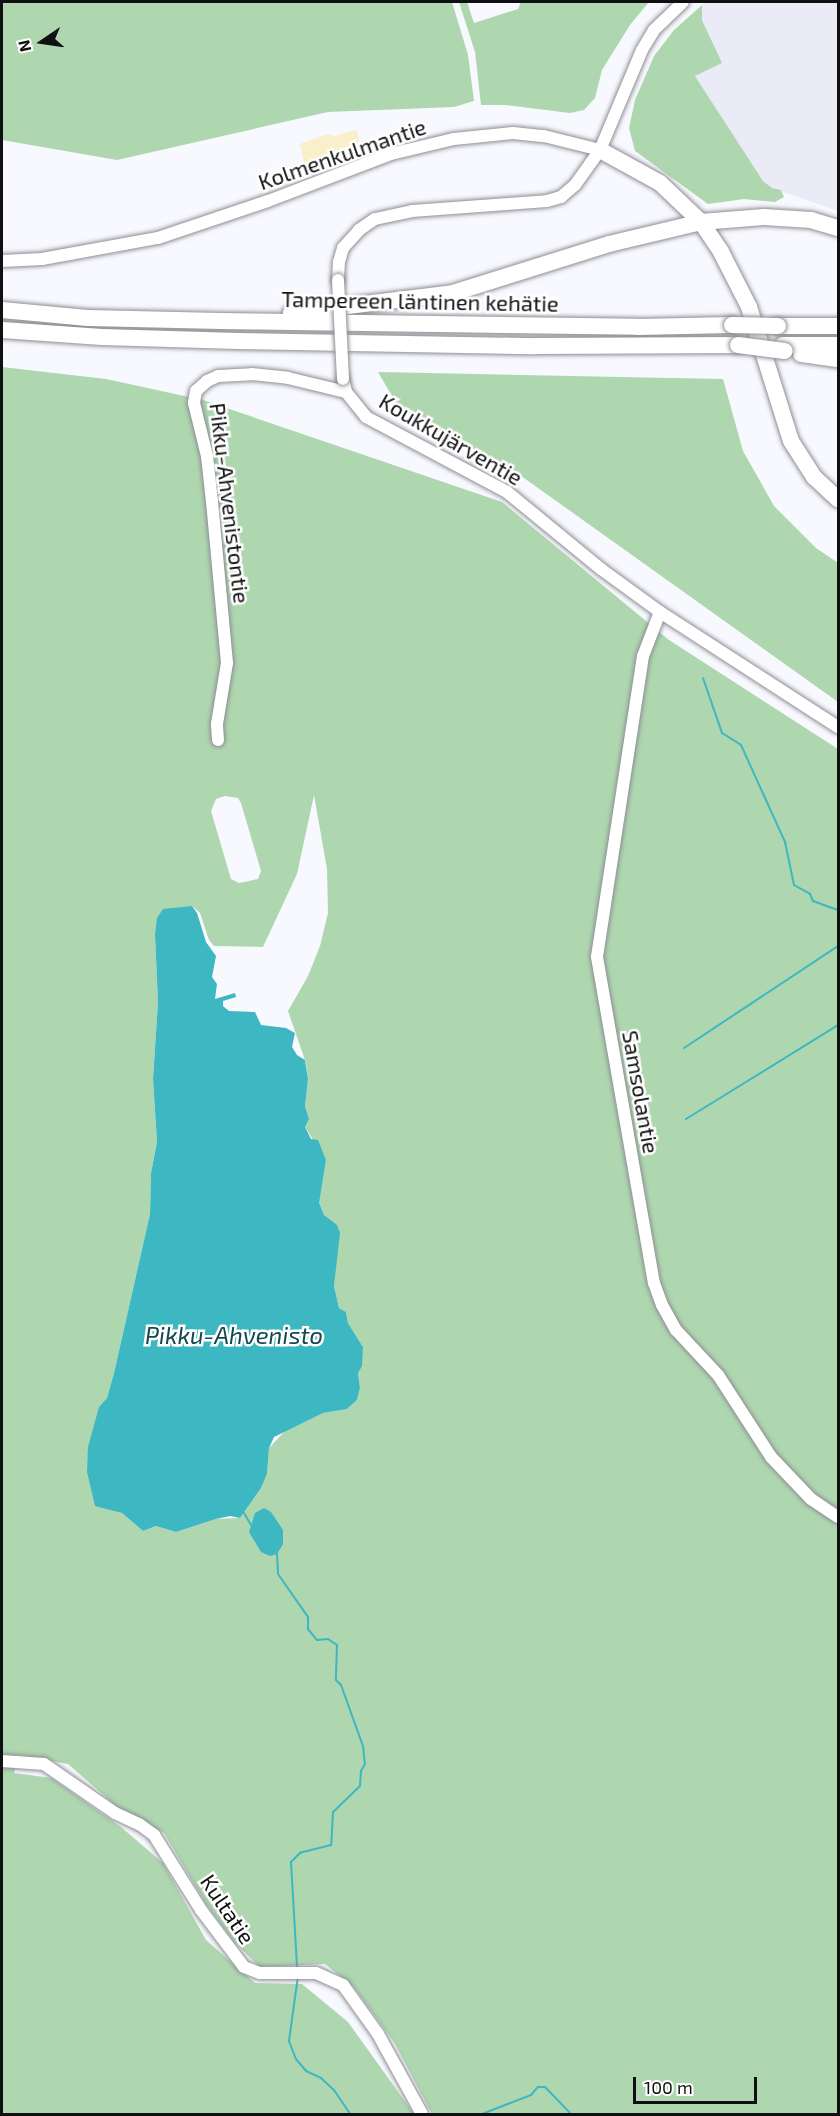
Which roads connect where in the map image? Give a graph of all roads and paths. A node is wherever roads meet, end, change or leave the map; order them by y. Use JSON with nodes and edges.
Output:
{"nodes":[{"id":1,"x":683,"y":2,"type":"edge"},
{"id":2,"x":600,"y":150,"type":"junction"},
{"id":3,"x":701,"y":222,"type":"junction"},
{"id":4,"x":838,"y":228,"type":"edge"},
{"id":5,"x":2,"y":261,"type":"edge"},
{"id":6,"x":2,"y":310,"type":"edge"},
{"id":7,"x":221,"y":321,"type":"junction"},
{"id":8,"x":838,"y":326,"type":"edge"},
{"id":9,"x":2,"y":330,"type":"edge"},
{"id":10,"x":838,"y":345,"type":"edge"},
{"id":11,"x":784,"y":348,"type":"junction"},
{"id":12,"x":838,"y":359,"type":"edge"},
{"id":13,"x":346,"y":392,"type":"junction"},
{"id":14,"x":838,"y":499,"type":"edge"},
{"id":15,"x":660,"y":612,"type":"junction"},
{"id":16,"x":838,"y":727,"type":"edge"},
{"id":17,"x":218,"y":740,"type":"dead end"},
{"id":18,"x":838,"y":1517,"type":"edge"},
{"id":19,"x":2,"y":1761,"type":"edge"},
{"id":20,"x":422,"y":2115,"type":"edge"}],
"edges":[{"from":1,"to":2,"type":"street"},
{"from":2,"to":3,"type":"highway"},
{"from":2,"to":5,"type":"street","name":"Kolmenkulmantie"},
{"from":2,"to":13,"type":"street","name":"Koukkujärventie","bridge":true},
{"from":3,"to":4,"type":"highway"},
{"from":3,"to":7,"type":"highway"},
{"from":3,"to":14,"type":"highway"},
{"from":6,"to":7,"type":"highway","name":"Tampereen läntinen kehätie"},
{"from":7,"to":8,"type":"highway","name":"Tampereen läntinen kehätie","bridge":true},
{"from":9,"to":11,"type":"highway","name":"Tampereen läntinen kehätie","bridge":true},
{"from":10,"to":11,"type":"highway","name":"Tampereen läntinen kehätie"},
{"from":11,"to":12,"type":"highway"},
{"from":13,"to":15,"type":"street","name":"Koukkujärventie"},
{"from":13,"to":17,"type":"street","name":"Pikku-Ahvenistontie"},
{"from":15,"to":16,"type":"street","name":"Koukkujärventie"},
{"from":15,"to":18,"type":"street","name":"Samsolantie"},
{"from":19,"to":20,"type":"street","name":"Kultatie"}]}
